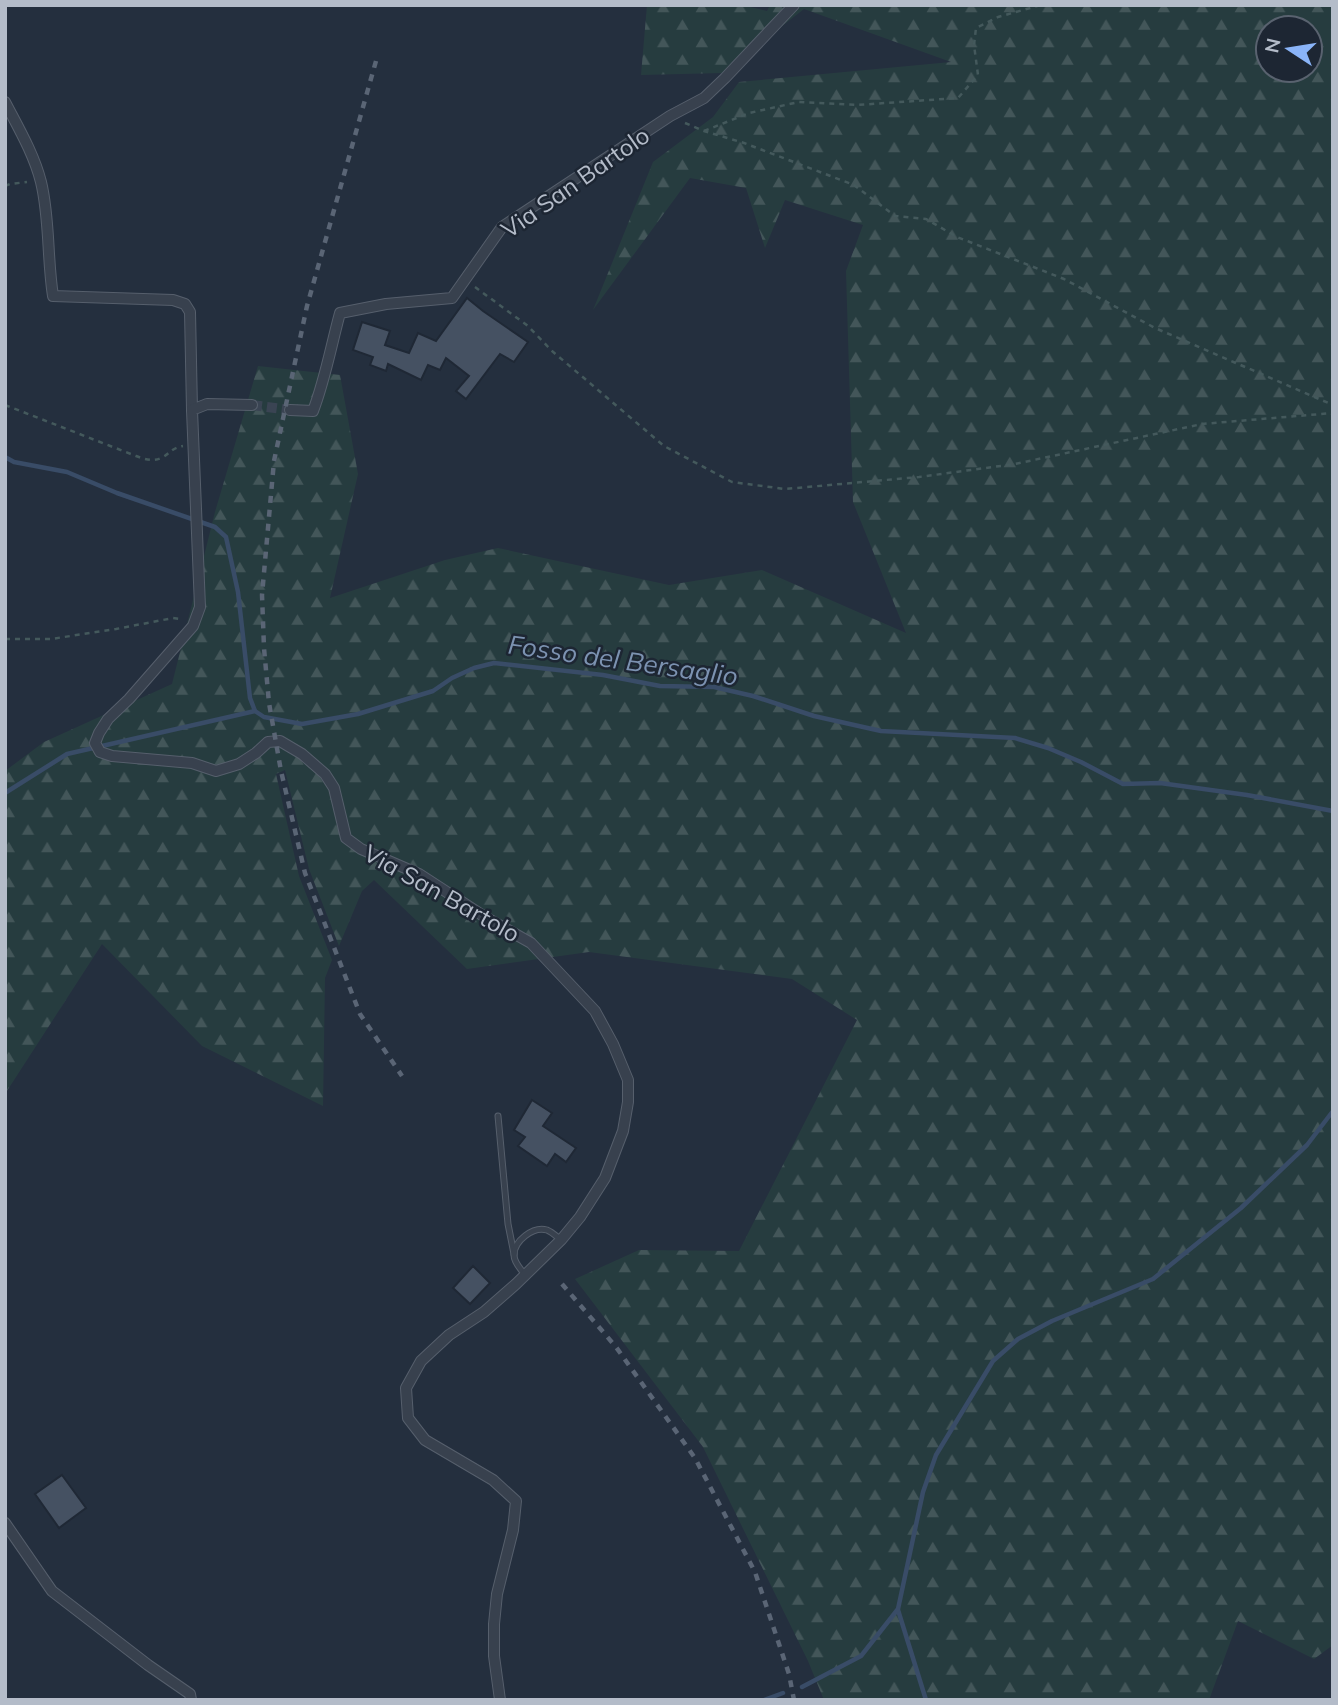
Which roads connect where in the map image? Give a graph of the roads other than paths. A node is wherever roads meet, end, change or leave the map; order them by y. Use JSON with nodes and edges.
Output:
{"nodes":[{"id":1,"x":794,"y":5,"type":"edge"},
{"id":2,"x":5,"y":102,"type":"edge"},
{"id":3,"x":252,"y":405,"type":"tunnel mouth"},
{"id":4,"x":192,"y":410,"type":"junction"},
{"id":5,"x":290,"y":410,"type":"tunnel mouth"},
{"id":6,"x":498,"y":1116,"type":"dead end"},
{"id":7,"x":561,"y":1240,"type":"junction"},
{"id":8,"x":514,"y":1254,"type":"junction"},
{"id":9,"x":525,"y":1275,"type":"junction"},
{"id":10,"x":5,"y":1524,"type":"edge"},
{"id":11,"x":191,"y":1700,"type":"edge"},
{"id":12,"x":500,"y":1700,"type":"edge"}],
"edges":[{"from":1,"to":5,"type":"street","name":"Via San Bartolo"},
{"from":2,"to":4,"type":"street"},
{"from":3,"to":4,"type":"street"},
{"from":4,"to":7,"type":"street","name":"Via San Bartolo"},
{"from":6,"to":8,"type":"lane"},
{"from":7,"to":8,"type":"lane"},
{"from":7,"to":9,"type":"street","name":"Via San Bartolo"},
{"from":8,"to":9,"type":"lane"},
{"from":9,"to":12,"type":"street","name":"Via San Bartolo"},
{"from":10,"to":11,"type":"street"}]}
